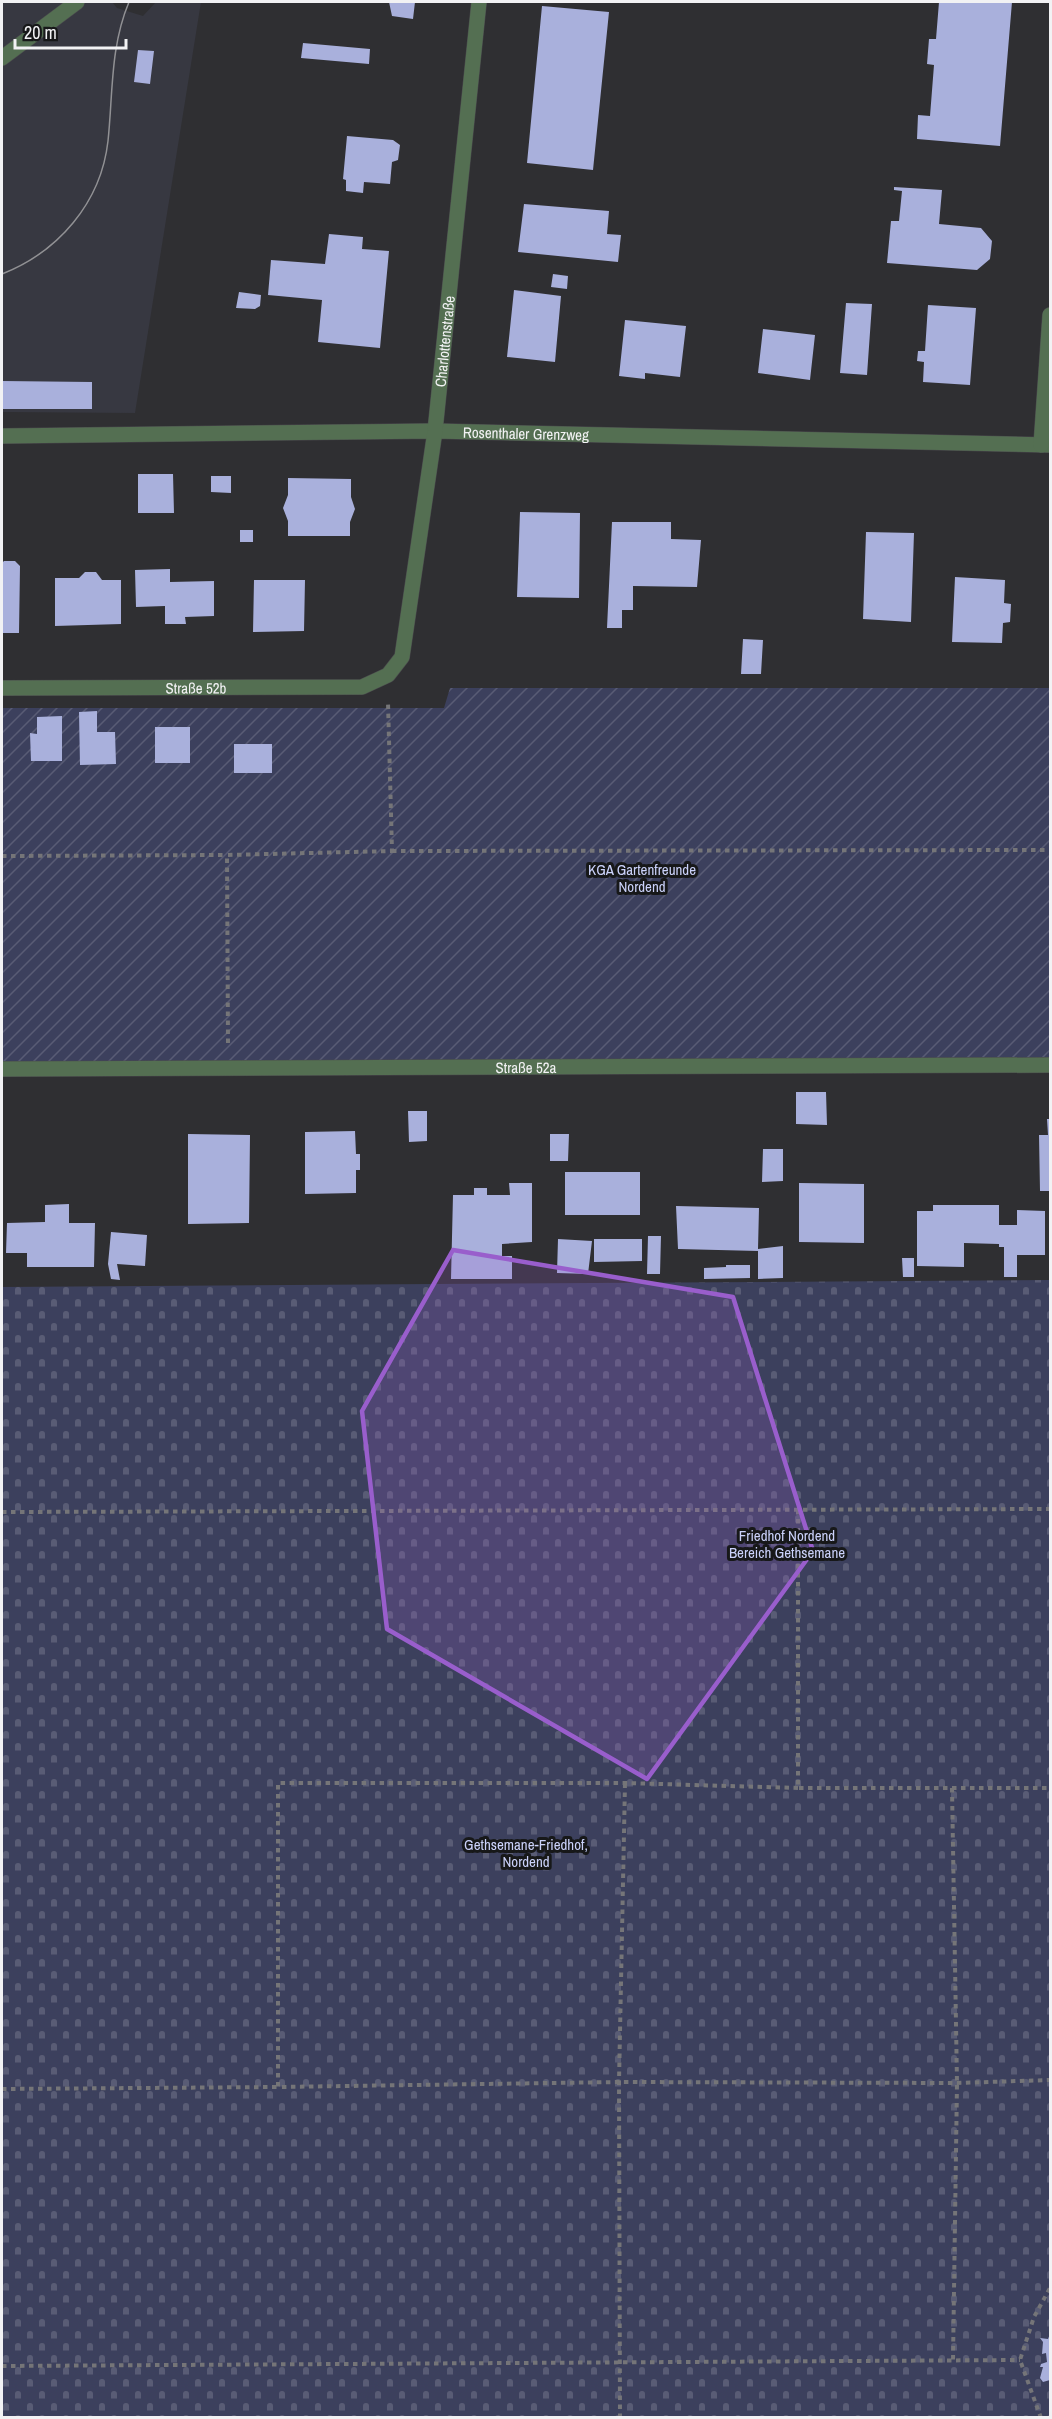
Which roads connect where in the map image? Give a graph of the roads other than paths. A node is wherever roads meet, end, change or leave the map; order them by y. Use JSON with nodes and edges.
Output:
{"nodes":[{"id":1,"x":77,"y":2,"type":"edge"},
{"id":2,"x":479,"y":2,"type":"edge"},
{"id":3,"x":2,"y":58,"type":"edge"},
{"id":4,"x":1050,"y":315,"type":"edge"},
{"id":5,"x":435,"y":431,"type":"junction"},
{"id":6,"x":2,"y":436,"type":"edge"},
{"id":7,"x":1046,"y":445,"type":"edge"},
{"id":8,"x":388,"y":675,"type":"joint"},
{"id":9,"x":2,"y":688,"type":"edge"},
{"id":10,"x":1050,"y":1065,"type":"edge"},
{"id":11,"x":2,"y":1069,"type":"edge"}],
"edges":[{"from":1,"to":3,"type":"street"},
{"from":2,"to":5,"type":"street","name":"Charlottenstraße"},
{"from":4,"to":7,"type":"street"},
{"from":5,"to":6,"type":"street","name":"Rosenthaler Grenzweg"},
{"from":5,"to":7,"type":"street","name":"Rosenthaler Grenzweg"},
{"from":5,"to":8,"type":"street","name":"Charlottenstraße"},
{"from":8,"to":9,"type":"street","name":"Straße 52b"},
{"from":10,"to":11,"type":"street","name":"Straße 52a"}]}
